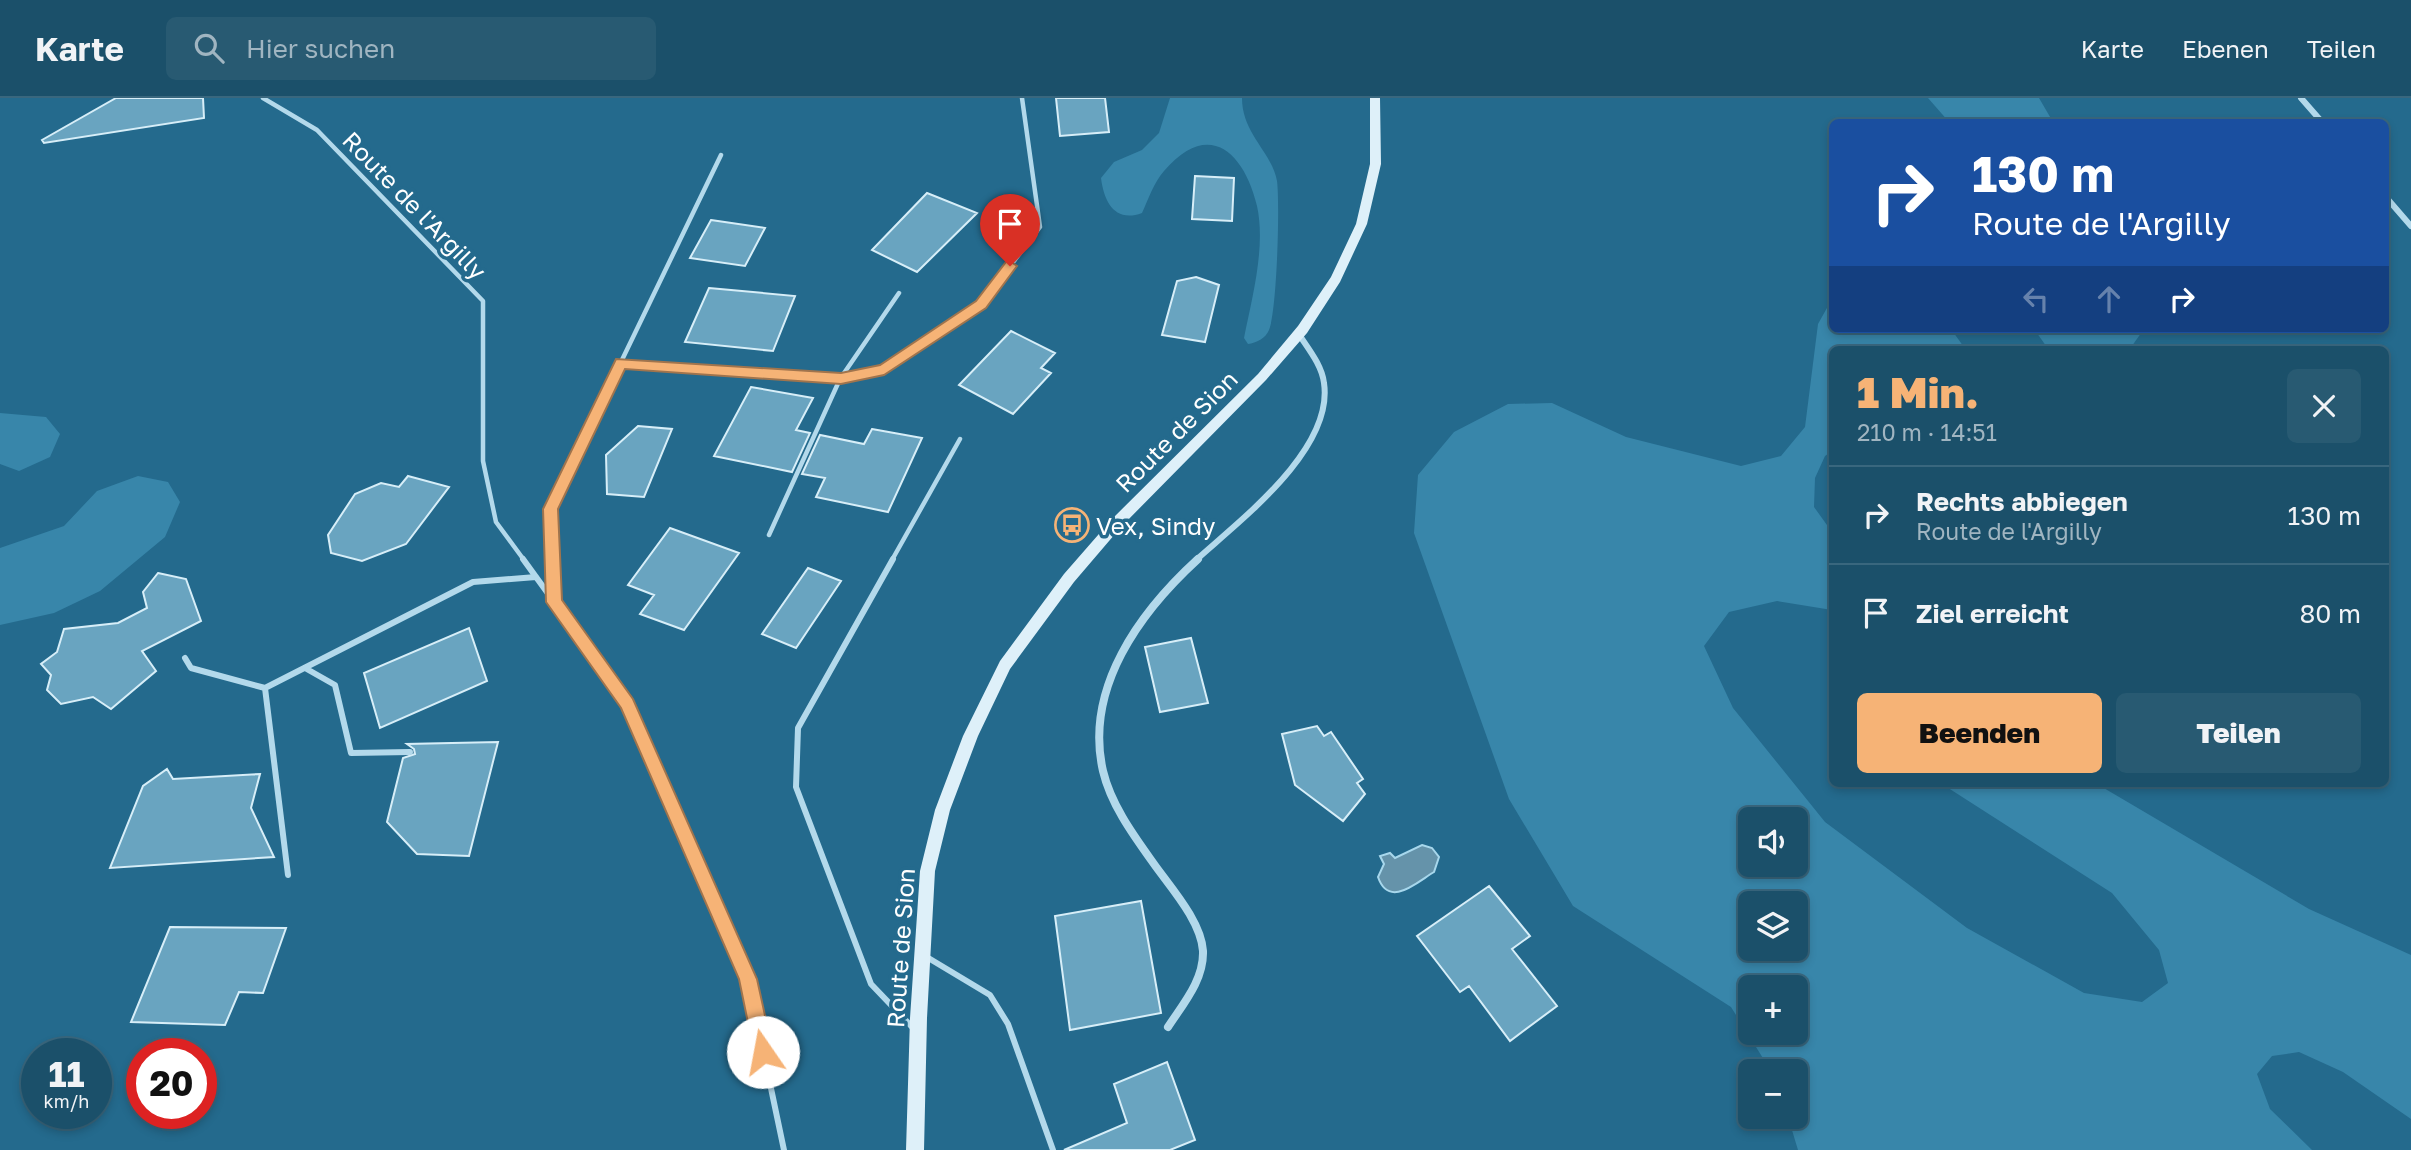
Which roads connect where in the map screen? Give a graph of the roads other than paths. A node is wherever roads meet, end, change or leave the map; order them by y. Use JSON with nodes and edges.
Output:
{"nodes":[{"id":1,"x":263,"y":98,"type":"edge"},
{"id":2,"x":1022,"y":98,"type":"edge"},
{"id":3,"x":1375,"y":98,"type":"edge"},
{"id":4,"x":2301,"y":98,"type":"edge"},
{"id":5,"x":2319,"y":119,"type":"edge"},
{"id":6,"x":721,"y":155,"type":"dead end"},
{"id":7,"x":2389,"y":201,"type":"edge"},
{"id":8,"x":2411,"y":226,"type":"edge"},
{"id":9,"x":898,"y":293,"type":"dead end"},
{"id":10,"x":1300,"y":336,"type":"junction"},
{"id":11,"x":621,"y":363,"type":"junction"},
{"id":12,"x":841,"y":379,"type":"junction"},
{"id":13,"x":960,"y":439,"type":"dead end"},
{"id":14,"x":769,"y":535,"type":"dead end"},
{"id":15,"x":536,"y":577,"type":"junction"},
{"id":16,"x":554,"y":602,"type":"junction"},
{"id":17,"x":184,"y":658,"type":"dead end"},
{"id":18,"x":305,"y":668,"type":"junction"},
{"id":19,"x":265,"y":688,"type":"junction"},
{"id":20,"x":410,"y":752,"type":"dead end"},
{"id":21,"x":288,"y":875,"type":"dead end"},
{"id":22,"x":922,"y":954,"type":"junction"},
{"id":23,"x":1168,"y":1027,"type":"dead end"},
{"id":24,"x":916,"y":1031,"type":"junction"},
{"id":25,"x":784,"y":1150,"type":"edge"},
{"id":26,"x":915,"y":1150,"type":"edge"},
{"id":27,"x":1053,"y":1150,"type":"edge"}],
"edges":[{"from":1,"to":15,"type":"lane","name":"Route de l'Argilly"},
{"from":2,"to":12,"type":"lane"},
{"from":3,"to":10,"type":"main road","name":"Route de Sion"},
{"from":4,"to":5,"type":"street"},
{"from":6,"to":11,"type":"lane"},
{"from":7,"to":8,"type":"street"},
{"from":9,"to":12,"type":"lane"},
{"from":10,"to":22,"type":"main road","name":"Route de Sion"},
{"from":10,"to":23,"type":"street"},
{"from":11,"to":12,"type":"lane"},
{"from":11,"to":16,"type":"lane"},
{"from":12,"to":14,"type":"lane"},
{"from":13,"to":24,"type":"lane"},
{"from":15,"to":16,"type":"lane","name":"Route de l'Argilly"},
{"from":15,"to":18,"type":"lane"},
{"from":16,"to":25,"type":"lane","name":"Route de l'Argilly"},
{"from":17,"to":19,"type":"lane"},
{"from":18,"to":19,"type":"lane"},
{"from":18,"to":20,"type":"lane"},
{"from":19,"to":21,"type":"lane"},
{"from":22,"to":24,"type":"main road","name":"Route de Sion"},
{"from":22,"to":27,"type":"lane"},
{"from":24,"to":26,"type":"main road","name":"Route de Sion"}]}
